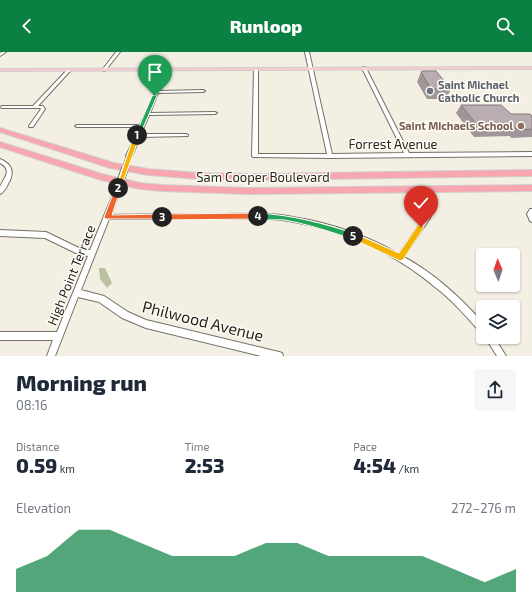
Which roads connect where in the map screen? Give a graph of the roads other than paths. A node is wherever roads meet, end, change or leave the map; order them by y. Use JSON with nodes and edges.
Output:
{"nodes":[{"id":1,"x":4,"y":52,"type":"edge"},
{"id":2,"x":118,"y":52,"type":"edge"},
{"id":3,"x":307,"y":52,"type":"edge"},
{"id":4,"x":0,"y":55,"type":"edge"},
{"id":5,"x":312,"y":68,"type":"junction"},
{"id":6,"x":364,"y":68,"type":"junction"},
{"id":7,"x":532,"y":68,"type":"edge"},
{"id":8,"x":256,"y":69,"type":"junction"},
{"id":9,"x":0,"y":70,"type":"edge"},
{"id":10,"x":69,"y":70,"type":"junction"},
{"id":11,"x":104,"y":70,"type":"junction"},
{"id":12,"x":167,"y":70,"type":"junction"},
{"id":13,"x":203,"y":91,"type":"dead end"},
{"id":14,"x":156,"y":92,"type":"junction"},
{"id":15,"x":2,"y":107,"type":"dead end"},
{"id":16,"x":34,"y":107,"type":"junction"},
{"id":17,"x":215,"y":113,"type":"dead end"},
{"id":18,"x":147,"y":114,"type":"junction"},
{"id":19,"x":31,"y":126,"type":"dead end"},
{"id":20,"x":77,"y":126,"type":"dead end"},
{"id":21,"x":141,"y":126,"type":"junction"},
{"id":22,"x":0,"y":130,"type":"edge"},
{"id":23,"x":186,"y":135,"type":"dead end"},
{"id":24,"x":136,"y":136,"type":"junction"},
{"id":25,"x":0,"y":144,"type":"edge"},
{"id":26,"x":532,"y":154,"type":"edge"},
{"id":27,"x":407,"y":155,"type":"junction"},
{"id":28,"x":330,"y":156,"type":"junction"},
{"id":29,"x":0,"y":161,"type":"edge"},
{"id":30,"x":532,"y":172,"type":"edge"},
{"id":31,"x":532,"y":188,"type":"edge"},
{"id":32,"x":0,"y":192,"type":"edge"},
{"id":33,"x":532,"y":211,"type":"edge"},
{"id":34,"x":428,"y":216,"type":"dead end"},
{"id":35,"x":108,"y":217,"type":"junction"},
{"id":36,"x":532,"y":219,"type":"edge"},
{"id":37,"x":0,"y":233,"type":"edge"},
{"id":38,"x":93,"y":253,"type":"junction"},
{"id":39,"x":400,"y":258,"type":"junction"},
{"id":40,"x":77,"y":293,"type":"junction"},
{"id":41,"x":476,"y":322,"type":"edge"},
{"id":42,"x":0,"y":336,"type":"edge"},
{"id":43,"x":59,"y":336,"type":"junction"},
{"id":44,"x":494,"y":344,"type":"edge"},
{"id":45,"x":51,"y":356,"type":"edge"},
{"id":46,"x":279,"y":356,"type":"edge"},
{"id":47,"x":502,"y":356,"type":"edge"}],
"edges":[{"from":1,"to":4,"type":"street"},
{"from":2,"to":11,"type":"street"},
{"from":3,"to":5,"type":"street"},
{"from":5,"to":6,"type":"main road"},
{"from":5,"to":8,"type":"main road"},
{"from":5,"to":28,"type":"street"},
{"from":6,"to":7,"type":"main road"},
{"from":6,"to":27,"type":"street"},
{"from":8,"to":12,"type":"main road"},
{"from":8,"to":28,"type":"street","name":"Forrest Avenue"},
{"from":9,"to":10,"type":"main road"},
{"from":10,"to":11,"type":"main road"},
{"from":10,"to":16,"type":"street"},
{"from":11,"to":12,"type":"main road"},
{"from":12,"to":14,"type":"street","name":"High Point Terrace"},
{"from":13,"to":14,"type":"street"},
{"from":14,"to":18,"type":"street","name":"High Point Terrace"},
{"from":15,"to":16,"type":"street"},
{"from":16,"to":19,"type":"street"},
{"from":17,"to":18,"type":"street"},
{"from":18,"to":21,"type":"street","name":"High Point Terrace"},
{"from":20,"to":21,"type":"street"},
{"from":21,"to":24,"type":"street","name":"High Point Terrace"},
{"from":22,"to":30,"type":"highway","name":"Sam Cooper Boulevard"},
{"from":23,"to":24,"type":"street"},
{"from":24,"to":35,"type":"street","name":"High Point Terrace","bridge":true},
{"from":25,"to":31,"type":"highway","name":"Sam Cooper Boulevard"},
{"from":26,"to":27,"type":"street","name":"Forrest Avenue"},
{"from":27,"to":28,"type":"street","name":"Forrest Avenue"},
{"from":29,"to":32,"type":"street"},
{"from":33,"to":36,"type":"street"},
{"from":34,"to":39,"type":"street"},
{"from":35,"to":38,"type":"street","name":"High Point Terrace"},
{"from":35,"to":39,"type":"street"},
{"from":37,"to":38,"type":"street"},
{"from":38,"to":40,"type":"street","name":"High Point Terrace"},
{"from":39,"to":41,"type":"street"},
{"from":40,"to":43,"type":"street","name":"High Point Terrace"},
{"from":40,"to":46,"type":"street","name":"Philwood Avenue"},
{"from":42,"to":43,"type":"street"},
{"from":43,"to":45,"type":"street","name":"High Point Terrace"},
{"from":44,"to":47,"type":"street"}]}
